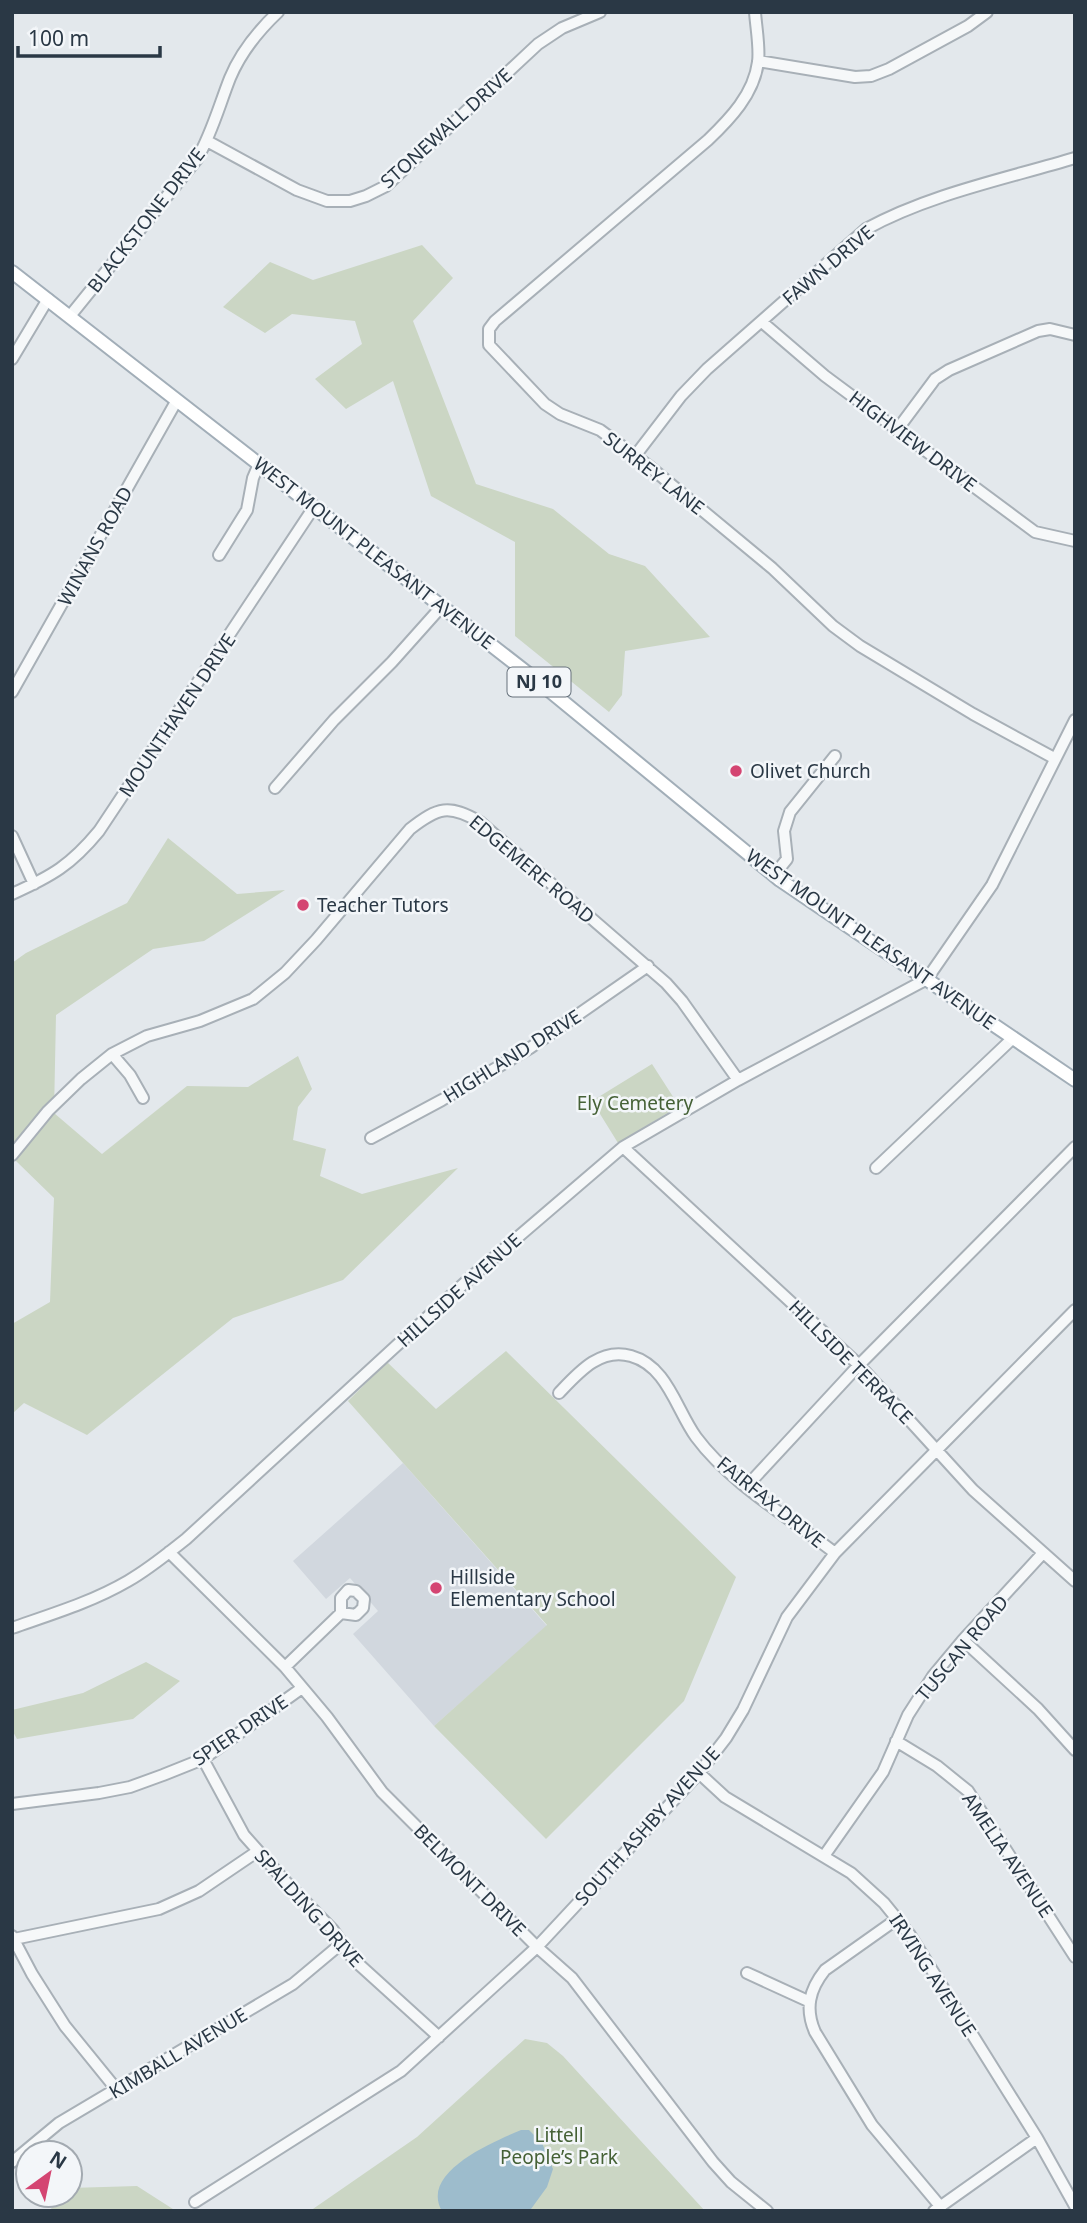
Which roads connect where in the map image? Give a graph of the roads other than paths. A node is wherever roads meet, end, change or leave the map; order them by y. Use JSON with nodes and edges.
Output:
{"nodes":[{"id":1,"x":278,"y":12,"type":"edge"},
{"id":2,"x":600,"y":12,"type":"edge"},
{"id":3,"x":755,"y":12,"type":"edge"},
{"id":4,"x":987,"y":12,"type":"edge"},
{"id":5,"x":758,"y":61,"type":"junction"},
{"id":6,"x":207,"y":141,"type":"junction"},
{"id":7,"x":1075,"y":158,"type":"edge"},
{"id":8,"x":12,"y":272,"type":"edge"},
{"id":9,"x":48,"y":299,"type":"junction"},
{"id":10,"x":70,"y":316,"type":"junction"},
{"id":11,"x":762,"y":322,"type":"junction"},
{"id":12,"x":1075,"y":335,"type":"edge"},
{"id":13,"x":12,"y":359,"type":"edge"},
{"id":14,"x":177,"y":400,"type":"junction"},
{"id":15,"x":897,"y":430,"type":"junction"},
{"id":16,"x":635,"y":456,"type":"junction"},
{"id":17,"x":259,"y":464,"type":"junction"},
{"id":18,"x":314,"y":507,"type":"junction"},
{"id":19,"x":1075,"y":541,"type":"edge"},
{"id":20,"x":219,"y":555,"type":"dead end"},
{"id":21,"x":442,"y":606,"type":"junction"},
{"id":22,"x":12,"y":692,"type":"edge"},
{"id":23,"x":1075,"y":720,"type":"edge"},
{"id":24,"x":835,"y":756,"type":"dead end"},
{"id":25,"x":1054,"y":758,"type":"junction"},
{"id":26,"x":275,"y":788,"type":"dead end"},
{"id":27,"x":12,"y":836,"type":"edge"},
{"id":28,"x":774,"y":875,"type":"junction"},
{"id":29,"x":34,"y":884,"type":"junction"},
{"id":30,"x":12,"y":894,"type":"edge"},
{"id":31,"x":648,"y":966,"type":"junction"},
{"id":32,"x":928,"y":979,"type":"junction"},
{"id":33,"x":1013,"y":1038,"type":"junction"},
{"id":34,"x":112,"y":1054,"type":"junction"},
{"id":35,"x":738,"y":1080,"type":"junction"},
{"id":36,"x":1075,"y":1080,"type":"edge"},
{"id":37,"x":143,"y":1098,"type":"dead end"},
{"id":38,"x":371,"y":1138,"type":"dead end"},
{"id":39,"x":623,"y":1147,"type":"junction"},
{"id":40,"x":1075,"y":1147,"type":"edge"},
{"id":41,"x":12,"y":1155,"type":"edge"},
{"id":42,"x":876,"y":1168,"type":"dead end"},
{"id":43,"x":1075,"y":1310,"type":"edge"},
{"id":44,"x":859,"y":1365,"type":"junction"},
{"id":45,"x":559,"y":1393,"type":"dead end"},
{"id":46,"x":937,"y":1450,"type":"junction"},
{"id":47,"x":747,"y":1487,"type":"junction"},
{"id":48,"x":169,"y":1552,"type":"junction"},
{"id":49,"x":835,"y":1553,"type":"junction"},
{"id":50,"x":1043,"y":1553,"type":"junction"},
{"id":51,"x":1075,"y":1581,"type":"edge"},
{"id":52,"x":341,"y":1613,"type":"dead end"},
{"id":53,"x":12,"y":1628,"type":"edge"},
{"id":54,"x":963,"y":1640,"type":"junction"},
{"id":55,"x":285,"y":1667,"type":"junction"},
{"id":56,"x":302,"y":1688,"type":"junction"},
{"id":57,"x":896,"y":1741,"type":"junction"},
{"id":58,"x":1075,"y":1750,"type":"edge"},
{"id":59,"x":203,"y":1759,"type":"junction"},
{"id":60,"x":699,"y":1773,"type":"junction"},
{"id":61,"x":12,"y":1804,"type":"edge"},
{"id":62,"x":258,"y":1851,"type":"junction"},
{"id":63,"x":824,"y":1856,"type":"junction"},
{"id":64,"x":897,"y":1919,"type":"junction"},
{"id":65,"x":13,"y":1937,"type":"edge"},
{"id":66,"x":342,"y":1943,"type":"junction"},
{"id":67,"x":537,"y":1947,"type":"junction"},
{"id":68,"x":1075,"y":1956,"type":"edge"},
{"id":69,"x":747,"y":1973,"type":"dead end"},
{"id":70,"x":808,"y":2001,"type":"junction"},
{"id":71,"x":439,"y":2037,"type":"junction"},
{"id":72,"x":117,"y":2090,"type":"junction"},
{"id":73,"x":1037,"y":2138,"type":"junction"},
{"id":74,"x":12,"y":2162,"type":"edge"},
{"id":75,"x":195,"y":2202,"type":"dead end"},
{"id":76,"x":1075,"y":2206,"type":"edge"},
{"id":77,"x":937,"y":2208,"type":"edge"},
{"id":78,"x":767,"y":2211,"type":"edge"}],
"edges":[{"from":1,"to":6,"type":"street","name":"BLACKSTONE DRIVE"},
{"from":2,"to":6,"type":"street","name":"STONEWALL DRIVE"},
{"from":3,"to":5,"type":"street","name":"SURREY LANE"},
{"from":4,"to":5,"type":"street"},
{"from":5,"to":16,"type":"street","name":"SURREY LANE"},
{"from":6,"to":10,"type":"street","name":"BLACKSTONE DRIVE"},
{"from":7,"to":11,"type":"street","name":"FAWN DRIVE"},
{"from":8,"to":9,"type":"main road","name":"WEST MOUNT PLEASANT AVENUE","number":"NJ 10"},
{"from":9,"to":10,"type":"main road","name":"WEST MOUNT PLEASANT AVENUE","number":"NJ 10"},
{"from":9,"to":13,"type":"street"},
{"from":10,"to":14,"type":"main road","name":"WEST MOUNT PLEASANT AVENUE","number":"NJ 10"},
{"from":11,"to":15,"type":"street","name":"HIGHVIEW DRIVE"},
{"from":11,"to":16,"type":"street","name":"FAWN DRIVE"},
{"from":12,"to":15,"type":"street"},
{"from":14,"to":17,"type":"main road","name":"WEST MOUNT PLEASANT AVENUE","number":"NJ 10"},
{"from":14,"to":22,"type":"street","name":"WINANS ROAD"},
{"from":15,"to":19,"type":"street","name":"HIGHVIEW DRIVE"},
{"from":16,"to":25,"type":"street","name":"SURREY LANE"},
{"from":17,"to":18,"type":"main road","name":"WEST MOUNT PLEASANT AVENUE","number":"NJ 10"},
{"from":17,"to":20,"type":"street"},
{"from":18,"to":21,"type":"main road","name":"WEST MOUNT PLEASANT AVENUE","number":"NJ 10"},
{"from":18,"to":29,"type":"street","name":"MOUNTHAVEN DRIVE"},
{"from":21,"to":26,"type":"street"},
{"from":21,"to":28,"type":"main road","name":"WEST MOUNT PLEASANT AVENUE","number":"NJ 10"},
{"from":23,"to":25,"type":"street"},
{"from":24,"to":28,"type":"street"},
{"from":25,"to":32,"type":"street"},
{"from":27,"to":29,"type":"street"},
{"from":28,"to":32,"type":"main road","name":"WEST MOUNT PLEASANT AVENUE","number":"NJ 10"},
{"from":29,"to":30,"type":"street","name":"MOUNTHAVEN DRIVE"},
{"from":31,"to":34,"type":"street","name":"EDGEMERE ROAD"},
{"from":31,"to":35,"type":"street","name":"EDGEMERE ROAD"},
{"from":31,"to":38,"type":"street","name":"HIGHLAND DRIVE"},
{"from":32,"to":33,"type":"main road","name":"WEST MOUNT PLEASANT AVENUE","number":"NJ 10"},
{"from":32,"to":35,"type":"street","name":"HILLSIDE AVENUE"},
{"from":33,"to":36,"type":"main road","name":"WEST MOUNT PLEASANT AVENUE","number":"NJ 10"},
{"from":33,"to":42,"type":"street"},
{"from":34,"to":37,"type":"street"},
{"from":34,"to":41,"type":"street","name":"EDGEMERE ROAD"},
{"from":35,"to":39,"type":"street","name":"HILLSIDE AVENUE"},
{"from":39,"to":44,"type":"street","name":"HILLSIDE TERRACE"},
{"from":39,"to":48,"type":"street","name":"HILLSIDE AVENUE"},
{"from":40,"to":44,"type":"street"},
{"from":43,"to":46,"type":"street","name":"SOUTH ASHBY AVENUE"},
{"from":44,"to":46,"type":"street","name":"HILLSIDE TERRACE"},
{"from":44,"to":47,"type":"street"},
{"from":45,"to":47,"type":"street","name":"FAIRFAX DRIVE"},
{"from":46,"to":49,"type":"street","name":"SOUTH ASHBY AVENUE"},
{"from":46,"to":50,"type":"street","name":"HILLSIDE TERRACE"},
{"from":47,"to":49,"type":"street","name":"FAIRFAX DRIVE"},
{"from":48,"to":53,"type":"street","name":"HILLSIDE AVENUE"},
{"from":48,"to":55,"type":"street","name":"BELMONT DRIVE"},
{"from":49,"to":60,"type":"street","name":"SOUTH ASHBY AVENUE"},
{"from":50,"to":51,"type":"street","name":"HILLSIDE TERRACE"},
{"from":50,"to":54,"type":"street","name":"TUSCAN ROAD"},
{"from":52,"to":55,"type":"street"},
{"from":54,"to":57,"type":"street","name":"TUSCAN ROAD"},
{"from":54,"to":58,"type":"street"},
{"from":55,"to":56,"type":"street","name":"BELMONT DRIVE"},
{"from":56,"to":59,"type":"street","name":"SPIER DRIVE"},
{"from":56,"to":67,"type":"street","name":"BELMONT DRIVE"},
{"from":57,"to":63,"type":"street","name":"TUSCAN ROAD"},
{"from":57,"to":68,"type":"street","name":"AMELIA AVENUE"},
{"from":59,"to":61,"type":"street","name":"SPIER DRIVE"},
{"from":59,"to":62,"type":"street","name":"SPALDING DRIVE"},
{"from":60,"to":63,"type":"street","name":"IRVING AVENUE"},
{"from":60,"to":67,"type":"street","name":"SOUTH ASHBY AVENUE"},
{"from":62,"to":65,"type":"street"},
{"from":62,"to":66,"type":"street","name":"SPALDING DRIVE"},
{"from":63,"to":64,"type":"street","name":"IRVING AVENUE"},
{"from":64,"to":70,"type":"street"},
{"from":64,"to":73,"type":"street","name":"IRVING AVENUE"},
{"from":65,"to":72,"type":"street"},
{"from":66,"to":71,"type":"street","name":"SPALDING DRIVE"},
{"from":66,"to":72,"type":"street","name":"KIMBALL AVENUE"},
{"from":67,"to":71,"type":"street","name":"SOUTH ASHBY AVENUE"},
{"from":67,"to":78,"type":"street","name":"BELMONT DRIVE"},
{"from":69,"to":70,"type":"street"},
{"from":70,"to":77,"type":"street"},
{"from":71,"to":75,"type":"street","name":"SOUTH ASHBY AVENUE"},
{"from":72,"to":74,"type":"street","name":"KIMBALL AVENUE"},
{"from":73,"to":76,"type":"street","name":"IRVING AVENUE"},
{"from":73,"to":77,"type":"street"}]}
